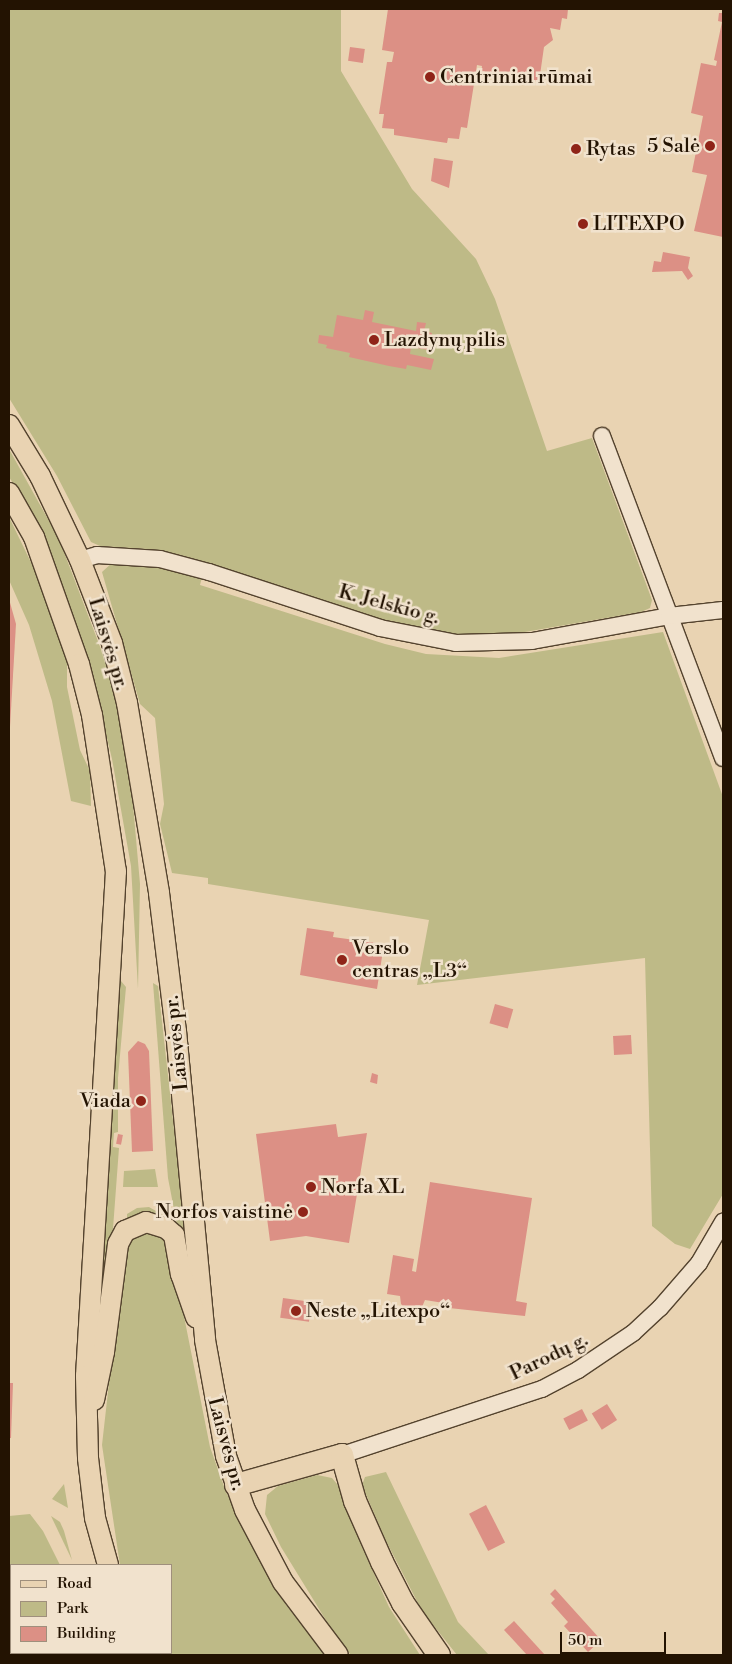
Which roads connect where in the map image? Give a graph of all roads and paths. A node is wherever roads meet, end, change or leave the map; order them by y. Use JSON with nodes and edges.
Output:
{"nodes":[{"id":1,"x":9,"y":425,"type":"edge"},
{"id":2,"x":602,"y":436,"type":"dead end"},
{"id":3,"x":9,"y":493,"type":"edge"},
{"id":4,"x":80,"y":560,"type":"junction"},
{"id":5,"x":723,"y":610,"type":"edge"},
{"id":6,"x":669,"y":616,"type":"junction"},
{"id":7,"x":723,"y":758,"type":"edge"},
{"id":8,"x":723,"y":1222,"type":"edge"},
{"id":9,"x":205,"y":1340,"type":"junction"},
{"id":10,"x":87,"y":1423,"type":"junction"},
{"id":11,"x":342,"y":1455,"type":"junction"},
{"id":12,"x":236,"y":1485,"type":"junction"},
{"id":13,"x":108,"y":1564,"type":"edge"},
{"id":14,"x":338,"y":1655,"type":"edge"},
{"id":15,"x":439,"y":1655,"type":"edge"}],
"edges":[{"from":1,"to":4,"type":"main road","name":"Laisvės pr."},
{"from":2,"to":6,"type":"street"},
{"from":3,"to":10,"type":"main road","name":"Laisvės pr."},
{"from":4,"to":6,"type":"street","name":"K. Jelskio g."},
{"from":4,"to":9,"type":"main road","name":"Laisvės pr."},
{"from":5,"to":6,"type":"street","name":"K. Jelskio g."},
{"from":6,"to":7,"type":"street"},
{"from":8,"to":11,"type":"street","name":"Parodų g."},
{"from":9,"to":10,"type":"main road"},
{"from":9,"to":12,"type":"main road","name":"Laisvės pr."},
{"from":10,"to":13,"type":"main road","name":"Laisvės pr."},
{"from":11,"to":12,"type":"highway"},
{"from":11,"to":15,"type":"highway"},
{"from":12,"to":14,"type":"main road","name":"Laisvės pr."}]}
